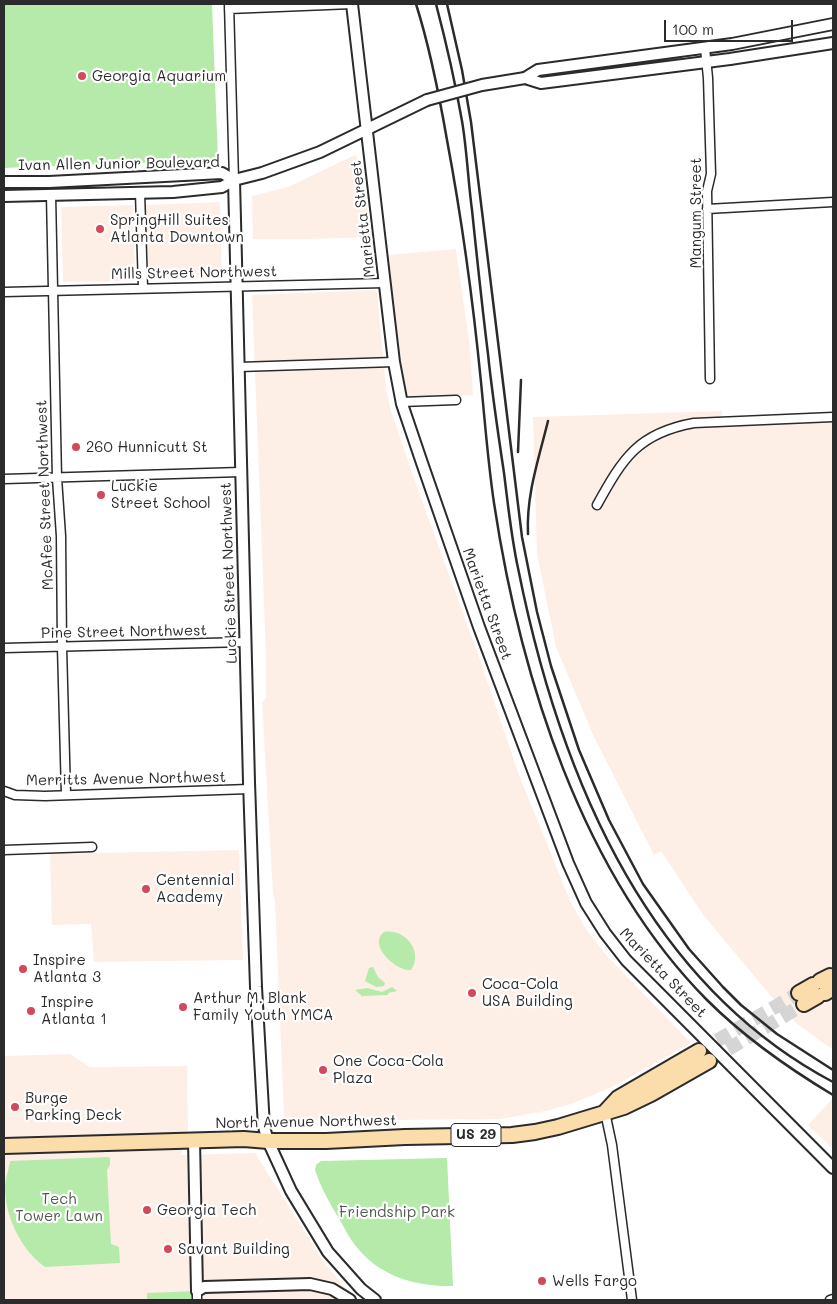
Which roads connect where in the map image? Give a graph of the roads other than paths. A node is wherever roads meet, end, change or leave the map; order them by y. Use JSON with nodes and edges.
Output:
{"nodes":[{"id":1,"x":352,"y":4,"type":"edge"},
{"id":2,"x":229,"y":7,"type":"edge"},
{"id":3,"x":833,"y":24,"type":"edge"},
{"id":4,"x":833,"y":43,"type":"edge"},
{"id":5,"x":705,"y":48,"type":"junction"},
{"id":6,"x":706,"y":62,"type":"junction"},
{"id":7,"x":525,"y":78,"type":"junction"},
{"id":8,"x":367,"y":128,"type":"junction"},
{"id":9,"x":234,"y":180,"type":"junction"},
{"id":10,"x":4,"y":182,"type":"edge"},
{"id":11,"x":140,"y":192,"type":"junction"},
{"id":12,"x":51,"y":194,"type":"junction"},
{"id":13,"x":4,"y":196,"type":"edge"},
{"id":14,"x":833,"y":202,"type":"edge"},
{"id":15,"x":707,"y":209,"type":"junction"},
{"id":16,"x":386,"y":283,"type":"junction"},
{"id":17,"x":237,"y":286,"type":"junction"},
{"id":18,"x":143,"y":288,"type":"junction"},
{"id":19,"x":54,"y":291,"type":"junction"},
{"id":20,"x":4,"y":292,"type":"edge"},
{"id":21,"x":394,"y":362,"type":"junction"},
{"id":22,"x":239,"y":367,"type":"junction"},
{"id":23,"x":710,"y":379,"type":"dead end"},
{"id":24,"x":456,"y":400,"type":"dead end"},
{"id":25,"x":401,"y":402,"type":"junction"},
{"id":26,"x":833,"y":417,"type":"edge"},
{"id":27,"x":241,"y":472,"type":"junction"},
{"id":28,"x":57,"y":478,"type":"junction"},
{"id":29,"x":4,"y":479,"type":"edge"},
{"id":30,"x":597,"y":505,"type":"dead end"},
{"id":31,"x":246,"y":642,"type":"junction"},
{"id":32,"x":62,"y":647,"type":"junction"},
{"id":33,"x":4,"y":648,"type":"edge"},
{"id":34,"x":250,"y":789,"type":"junction"},
{"id":35,"x":4,"y":791,"type":"edge"},
{"id":36,"x":66,"y":795,"type":"junction"},
{"id":37,"x":92,"y":847,"type":"dead end"},
{"id":38,"x":4,"y":850,"type":"edge"},
{"id":39,"x":823,"y":987,"type":"edge"},
{"id":40,"x":802,"y":998,"type":"tunnel mouth"},
{"id":41,"x":704,"y":1050,"type":"junction"},
{"id":42,"x":606,"y":1112,"type":"junction"},
{"id":43,"x":194,"y":1140,"type":"junction"},
{"id":44,"x":268,"y":1141,"type":"junction"},
{"id":45,"x":4,"y":1146,"type":"edge"},
{"id":46,"x":833,"y":1168,"type":"edge"},
{"id":47,"x":197,"y":1296,"type":"edge"},
{"id":48,"x":350,"y":1300,"type":"edge"},
{"id":49,"x":375,"y":1300,"type":"edge"},
{"id":50,"x":632,"y":1300,"type":"edge"}],
"edges":[{"from":1,"to":2,"type":"street"},
{"from":1,"to":8,"type":"main road","name":"Marietta Street"},
{"from":2,"to":9,"type":"street","name":"Luckie Street Northwest"},
{"from":3,"to":5,"type":"main road","name":"Ivan Allen Junior Boulevard"},
{"from":4,"to":6,"type":"main road","name":"Ivan Allen Junior Boulevard"},
{"from":5,"to":6,"type":"street","name":"Mangum Street"},
{"from":5,"to":7,"type":"main road","name":"Ivan Allen Junior Boulevard"},
{"from":6,"to":7,"type":"main road","name":"Ivan Allen Junior Boulevard"},
{"from":6,"to":15,"type":"street","name":"Mangum Street"},
{"from":7,"to":8,"type":"main road","name":"Ivan Allen Junior Boulevard","bridge":true},
{"from":8,"to":9,"type":"main road","name":"Ivan Allen Junior Boulevard"},
{"from":8,"to":16,"type":"main road","name":"Marietta Street"},
{"from":9,"to":10,"type":"main road","name":"Ivan Allen Junior Boulevard"},
{"from":9,"to":11,"type":"main road","name":"Ivan Allen Junior Boulevard"},
{"from":9,"to":17,"type":"main road","name":"Luckie Street Northwest"},
{"from":11,"to":12,"type":"main road","name":"Ivan Allen Junior Boulevard"},
{"from":11,"to":18,"type":"street"},
{"from":12,"to":13,"type":"main road","name":"Ivan Allen Junior Boulevard"},
{"from":12,"to":19,"type":"street","name":"McAfee Street Northwest"},
{"from":14,"to":15,"type":"street"},
{"from":15,"to":23,"type":"street","name":"Mangum Street"},
{"from":16,"to":17,"type":"street","name":"Mills Street Northwest"},
{"from":16,"to":21,"type":"main road","name":"Marietta Street"},
{"from":17,"to":18,"type":"street","name":"Mills Street Northwest"},
{"from":17,"to":22,"type":"main road","name":"Luckie Street Northwest"},
{"from":18,"to":19,"type":"street","name":"Mills Street Northwest"},
{"from":19,"to":20,"type":"street","name":"Mills Street Northwest"},
{"from":19,"to":28,"type":"street","name":"McAfee Street Northwest"},
{"from":21,"to":22,"type":"street"},
{"from":21,"to":25,"type":"main road","name":"Marietta Street"},
{"from":22,"to":27,"type":"main road","name":"Luckie Street Northwest"},
{"from":24,"to":25,"type":"street"},
{"from":25,"to":41,"type":"main road","name":"Marietta Street"},
{"from":26,"to":30,"type":"street"},
{"from":27,"to":28,"type":"street"},
{"from":27,"to":31,"type":"main road","name":"Luckie Street Northwest"},
{"from":28,"to":29,"type":"street"},
{"from":28,"to":32,"type":"street","name":"McAfee Street Northwest"},
{"from":31,"to":32,"type":"street","name":"Pine Street Northwest"},
{"from":31,"to":34,"type":"main road","name":"Luckie Street Northwest"},
{"from":32,"to":33,"type":"street","name":"Pine Street Northwest"},
{"from":32,"to":36,"type":"street","name":"McAfee Street Northwest"},
{"from":34,"to":36,"type":"street","name":"Merritts Avenue Northwest"},
{"from":34,"to":44,"type":"main road","name":"Luckie Street Northwest"},
{"from":35,"to":36,"type":"street","name":"Merritts Avenue Northwest"},
{"from":37,"to":38,"type":"street"},
{"from":39,"to":40,"type":"highway"},
{"from":41,"to":42,"type":"highway","name":"North Avenue Northwest","number":"US 29"},
{"from":41,"to":46,"type":"main road","name":"Marietta Street"},
{"from":42,"to":44,"type":"highway","name":"North Avenue Northwest","number":"US 29"},
{"from":42,"to":50,"type":"street"},
{"from":43,"to":44,"type":"highway","name":"North Avenue Northwest","number":"US 29"},
{"from":43,"to":45,"type":"highway","name":"North Avenue Northwest","number":"US 29"},
{"from":43,"to":47,"type":"main road"},
{"from":44,"to":49,"type":"main road","name":"Luckie Street Northwest"},
{"from":47,"to":48,"type":"main road"}]}
